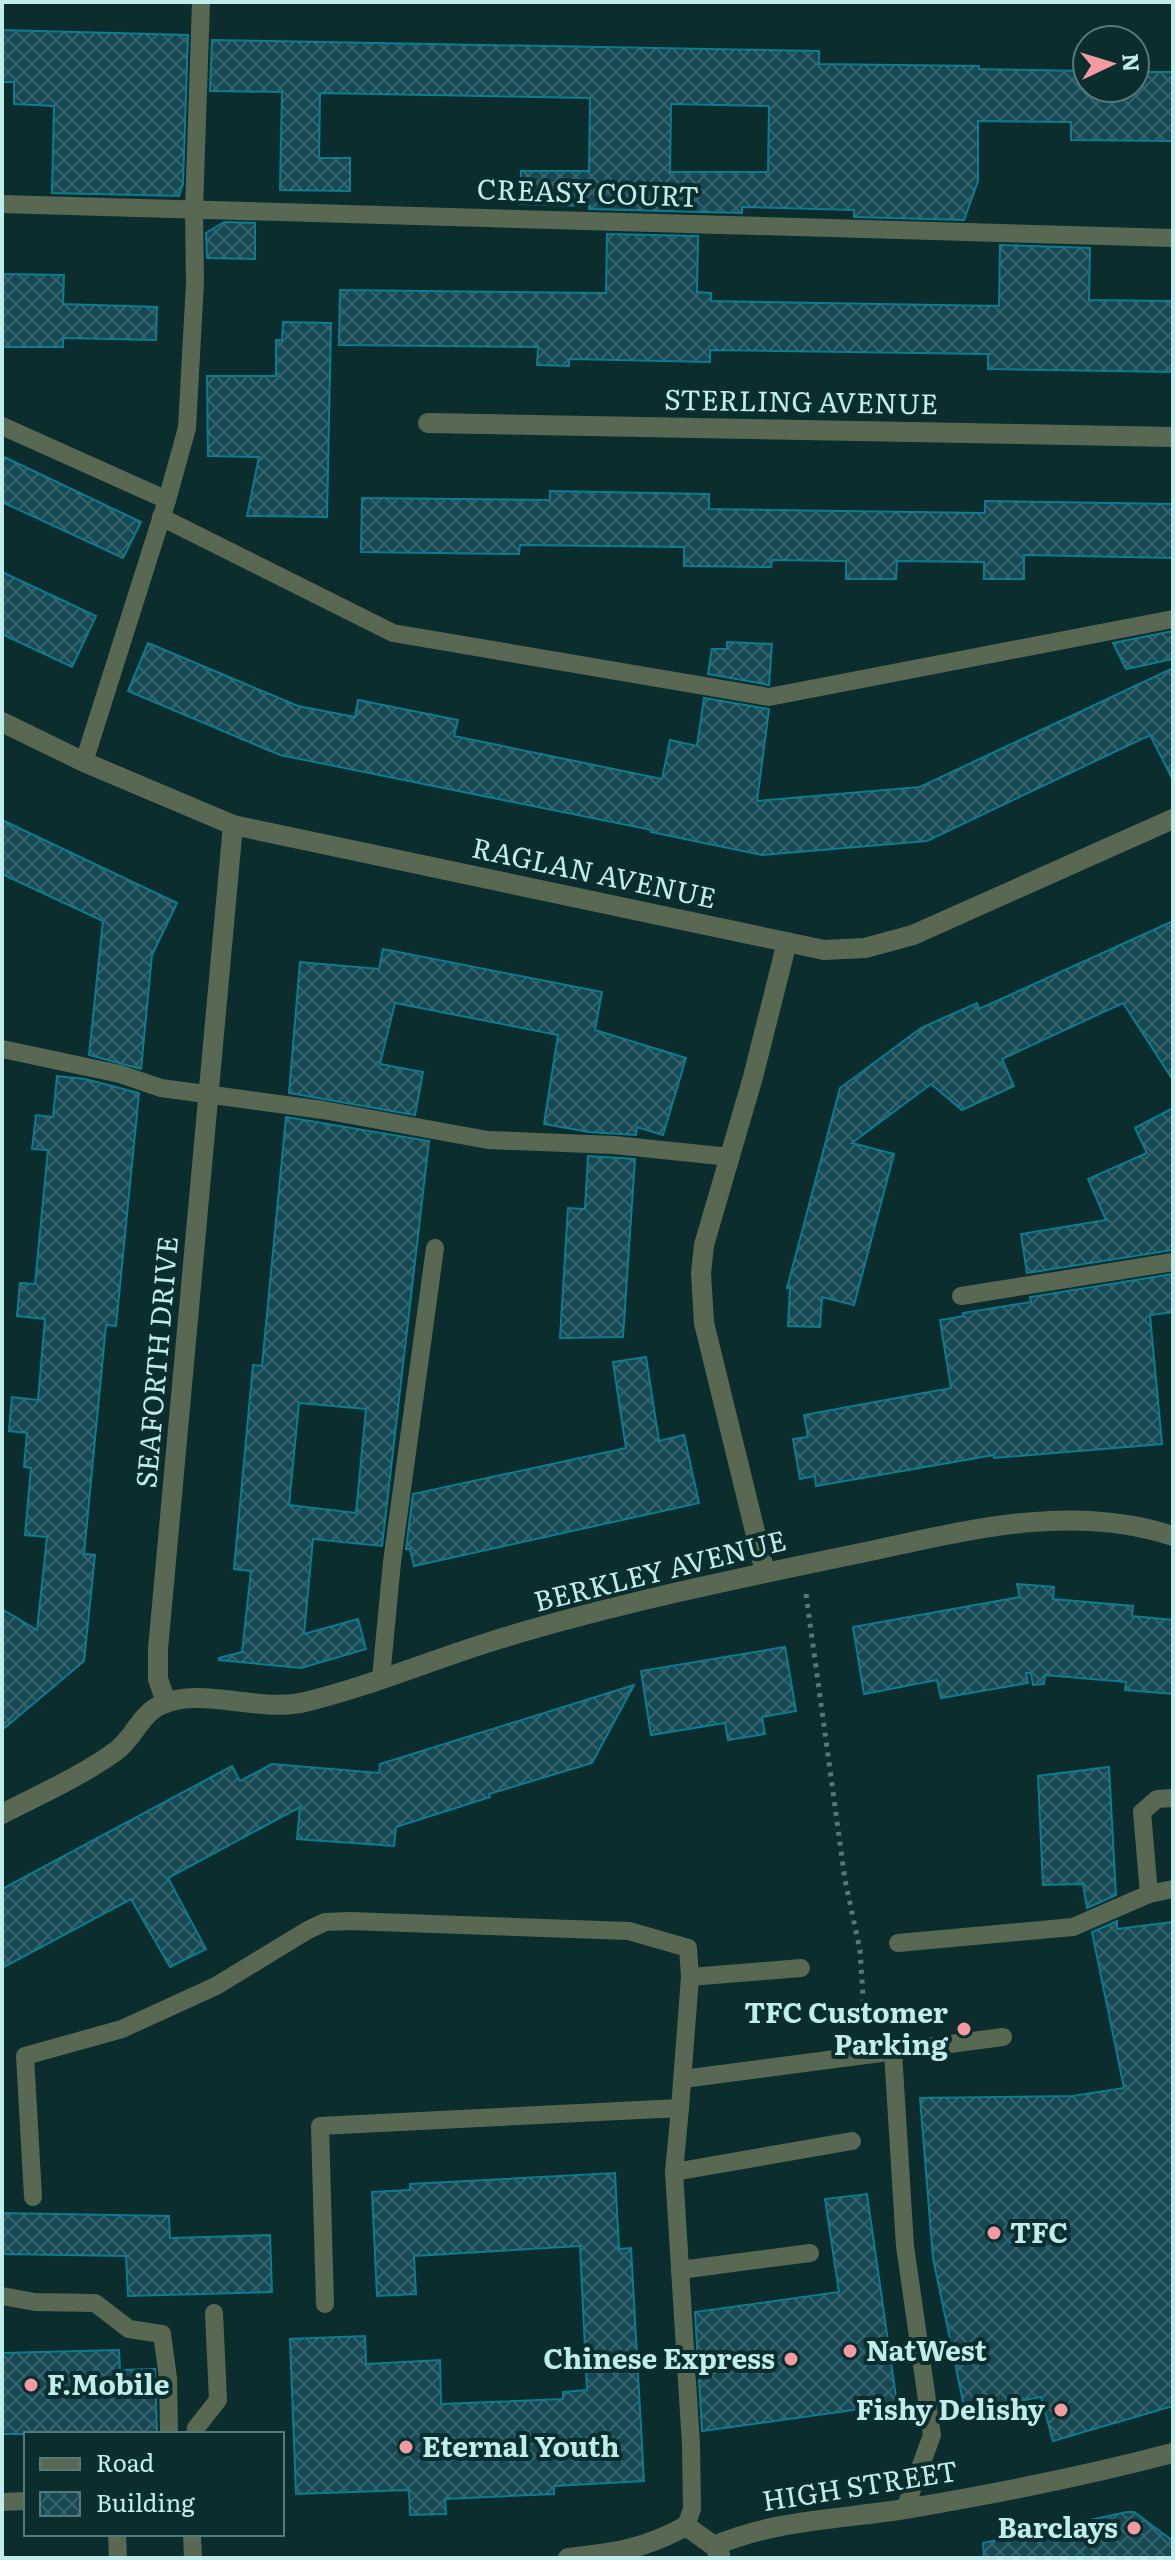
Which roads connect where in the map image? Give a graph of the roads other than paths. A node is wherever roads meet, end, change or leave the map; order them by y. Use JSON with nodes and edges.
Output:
{"nodes":[{"id":1,"x":201,"y":2,"type":"edge"},
{"id":2,"x":2,"y":204,"type":"edge"},
{"id":3,"x":194,"y":209,"type":"junction"},
{"id":4,"x":1173,"y":238,"type":"edge"},
{"id":5,"x":428,"y":423,"type":"dead end"},
{"id":6,"x":2,"y":426,"type":"edge"},
{"id":7,"x":1173,"y":437,"type":"edge"},
{"id":8,"x":164,"y":509,"type":"junction"},
{"id":9,"x":1173,"y":619,"type":"edge"},
{"id":10,"x":2,"y":722,"type":"edge"},
{"id":11,"x":84,"y":762,"type":"junction"},
{"id":12,"x":1173,"y":819,"type":"edge"},
{"id":13,"x":233,"y":825,"type":"junction"},
{"id":14,"x":787,"y":942,"type":"junction"},
{"id":15,"x":2,"y":1049,"type":"edge"},
{"id":16,"x":209,"y":1096,"type":"junction"},
{"id":17,"x":730,"y":1157,"type":"junction"},
{"id":18,"x":435,"y":1248,"type":"dead end"},
{"id":19,"x":1173,"y":1262,"type":"edge"},
{"id":20,"x":961,"y":1296,"type":"dead end"},
{"id":21,"x":1173,"y":1536,"type":"edge"},
{"id":22,"x":765,"y":1572,"type":"junction"},
{"id":23,"x":381,"y":1678,"type":"junction"},
{"id":24,"x":166,"y":1702,"type":"junction"},
{"id":25,"x":1173,"y":1798,"type":"edge"},
{"id":26,"x":2,"y":1814,"type":"edge"},
{"id":27,"x":1173,"y":1889,"type":"edge"},
{"id":28,"x":1149,"y":1894,"type":"junction"},
{"id":29,"x":898,"y":1943,"type":"dead end"},
{"id":30,"x":801,"y":1968,"type":"dead end"},
{"id":31,"x":690,"y":1977,"type":"junction"},
{"id":32,"x":1003,"y":2037,"type":"dead end"},
{"id":33,"x":893,"y":2052,"type":"junction"},
{"id":34,"x":683,"y":2079,"type":"junction"},
{"id":35,"x":680,"y":2108,"type":"junction"},
{"id":36,"x":852,"y":2141,"type":"dead end"},
{"id":37,"x":674,"y":2172,"type":"junction"},
{"id":38,"x":33,"y":2197,"type":"dead end"},
{"id":39,"x":810,"y":2253,"type":"dead end"},
{"id":40,"x":680,"y":2270,"type":"junction"},
{"id":41,"x":2,"y":2296,"type":"edge"},
{"id":42,"x":325,"y":2304,"type":"dead end"},
{"id":43,"x":214,"y":2313,"type":"dead end"},
{"id":44,"x":169,"y":2432,"type":"edge"},
{"id":45,"x":195,"y":2432,"type":"edge"},
{"id":46,"x":1173,"y":2453,"type":"edge"},
{"id":47,"x":24,"y":2501,"type":"edge"},
{"id":48,"x":2,"y":2502,"type":"edge"},
{"id":49,"x":905,"y":2509,"type":"junction"},
{"id":50,"x":686,"y":2526,"type":"junction"},
{"id":51,"x":117,"y":2536,"type":"edge"},
{"id":52,"x":192,"y":2536,"type":"edge"},
{"id":53,"x":718,"y":2552,"type":"edge"},
{"id":54,"x":118,"y":2558,"type":"edge"},
{"id":55,"x":193,"y":2558,"type":"edge"},
{"id":56,"x":568,"y":2558,"type":"edge"}],
"edges":[{"from":1,"to":3,"type":"lane"},
{"from":2,"to":3,"type":"lane","name":"CREASY COURT"},
{"from":3,"to":4,"type":"lane","name":"CREASY COURT"},
{"from":3,"to":8,"type":"lane"},
{"from":5,"to":7,"type":"street","name":"STERLING AVENUE"},
{"from":6,"to":8,"type":"lane"},
{"from":8,"to":9,"type":"lane"},
{"from":8,"to":11,"type":"lane"},
{"from":10,"to":11,"type":"street","name":"RAGLAN AVENUE"},
{"from":11,"to":13,"type":"street","name":"RAGLAN AVENUE"},
{"from":12,"to":14,"type":"street","name":"RAGLAN AVENUE"},
{"from":13,"to":14,"type":"street","name":"RAGLAN AVENUE"},
{"from":13,"to":16,"type":"street","name":"SEAFORTH DRIVE"},
{"from":14,"to":17,"type":"street"},
{"from":15,"to":16,"type":"lane"},
{"from":16,"to":17,"type":"lane"},
{"from":16,"to":24,"type":"street","name":"SEAFORTH DRIVE"},
{"from":17,"to":22,"type":"street"},
{"from":18,"to":23,"type":"lane"},
{"from":19,"to":20,"type":"lane"},
{"from":21,"to":22,"type":"street","name":"BERKLEY AVENUE"},
{"from":22,"to":23,"type":"street","name":"BERKLEY AVENUE"},
{"from":23,"to":24,"type":"street","name":"BERKLEY AVENUE"},
{"from":24,"to":26,"type":"street"},
{"from":25,"to":28,"type":"lane"},
{"from":27,"to":28,"type":"lane"},
{"from":28,"to":29,"type":"lane"},
{"from":30,"to":31,"type":"lane"},
{"from":31,"to":34,"type":"lane"},
{"from":31,"to":38,"type":"lane"},
{"from":32,"to":33,"type":"lane"},
{"from":33,"to":34,"type":"lane"},
{"from":33,"to":49,"type":"lane"},
{"from":34,"to":35,"type":"lane"},
{"from":35,"to":37,"type":"lane"},
{"from":35,"to":42,"type":"lane"},
{"from":36,"to":37,"type":"lane"},
{"from":37,"to":40,"type":"lane"},
{"from":39,"to":40,"type":"lane"},
{"from":40,"to":50,"type":"lane"},
{"from":41,"to":44,"type":"lane"},
{"from":43,"to":45,"type":"lane"},
{"from":46,"to":49,"type":"street","name":"HIGH STREET"},
{"from":47,"to":48,"type":"lane"},
{"from":49,"to":53,"type":"street","name":"HIGH STREET"},
{"from":50,"to":53,"type":"street","name":"HIGH STREET"},
{"from":50,"to":56,"type":"street"},
{"from":51,"to":54,"type":"lane"},
{"from":52,"to":55,"type":"lane"}]}
